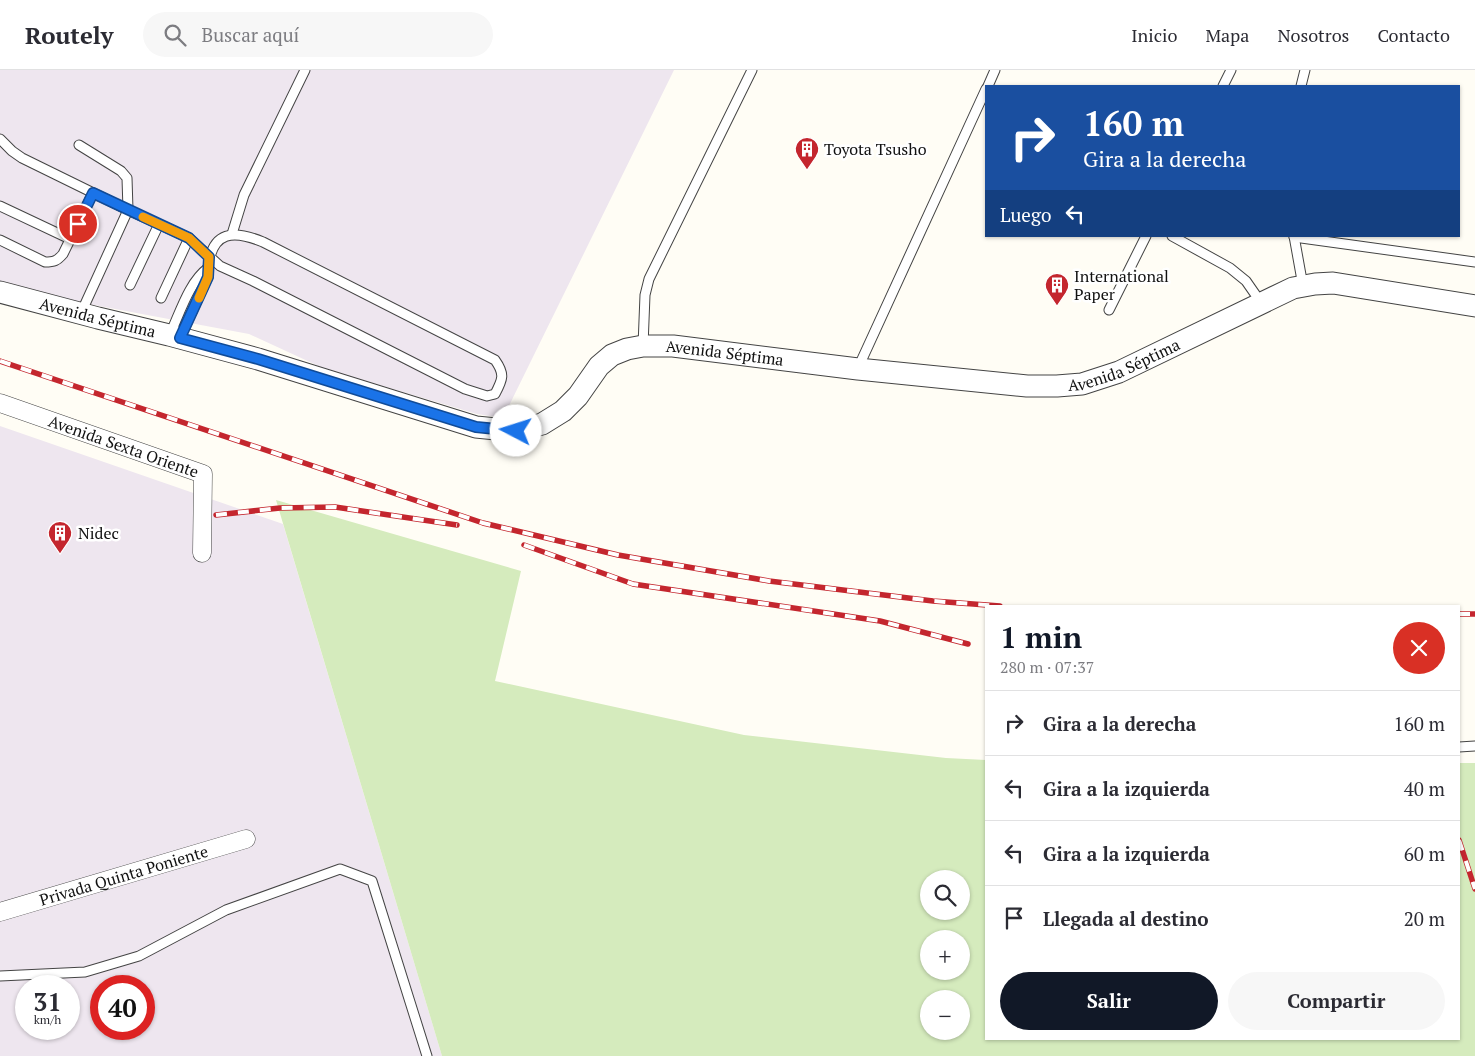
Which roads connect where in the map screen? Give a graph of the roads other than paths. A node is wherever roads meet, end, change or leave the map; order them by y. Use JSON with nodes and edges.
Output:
{"nodes":[{"id":1,"x":305,"y":70,"type":"edge"},
{"id":2,"x":752,"y":70,"type":"edge"},
{"id":3,"x":995,"y":70,"type":"edge"},
{"id":4,"x":1231,"y":70,"type":"edge"},
{"id":5,"x":1305,"y":70,"type":"edge"},
{"id":6,"x":988,"y":85,"type":"edge"},
{"id":7,"x":1224,"y":85,"type":"edge"},
{"id":8,"x":1301,"y":85,"type":"edge"},
{"id":9,"x":985,"y":92,"type":"edge"},
{"id":10,"x":0,"y":139,"type":"edge"},
{"id":11,"x":79,"y":145,"type":"dead end"},
{"id":12,"x":93,"y":193,"type":"junction"},
{"id":13,"x":0,"y":206,"type":"edge"},
{"id":14,"x":128,"y":210,"type":"junction"},
{"id":15,"x":159,"y":224,"type":"junction"},
{"id":16,"x":232,"y":234,"type":"junction"},
{"id":17,"x":1146,"y":237,"type":"edge"},
{"id":18,"x":1174,"y":237,"type":"edge"},
{"id":19,"x":1294,"y":237,"type":"edge"},
{"id":20,"x":189,"y":238,"type":"junction"},
{"id":21,"x":70,"y":239,"type":"junction"},
{"id":22,"x":0,"y":240,"type":"edge"},
{"id":23,"x":209,"y":257,"type":"junction"},
{"id":24,"x":1475,"y":262,"type":"edge"},
{"id":25,"x":130,"y":285,"type":"dead end"},
{"id":26,"x":1303,"y":286,"type":"junction"},
{"id":27,"x":0,"y":292,"type":"edge"},
{"id":28,"x":161,"y":298,"type":"dead end"},
{"id":29,"x":1262,"y":304,"type":"junction"},
{"id":30,"x":1475,"y":306,"type":"edge"},
{"id":31,"x":1109,"y":310,"type":"dead end"},
{"id":32,"x":80,"y":314,"type":"junction"},
{"id":33,"x":174,"y":337,"type":"junction"},
{"id":34,"x":642,"y":346,"type":"junction"},
{"id":35,"x":858,"y":369,"type":"junction"},
{"id":36,"x":0,"y":403,"type":"edge"},
{"id":37,"x":202,"y":553,"type":"dead end"},
{"id":38,"x":1460,"y":746,"type":"edge"},
{"id":39,"x":1475,"y":746,"type":"edge"},
{"id":40,"x":246,"y":839,"type":"dead end"},
{"id":41,"x":0,"y":912,"type":"edge"},
{"id":42,"x":0,"y":976,"type":"edge"},
{"id":43,"x":427,"y":1056,"type":"edge"}],
"edges":[{"from":1,"to":16,"type":"lane"},
{"from":2,"to":34,"type":"lane"},
{"from":3,"to":6,"type":"lane"},
{"from":4,"to":7,"type":"lane"},
{"from":5,"to":8,"type":"lane"},
{"from":9,"to":35,"type":"lane"},
{"from":10,"to":12,"type":"lane"},
{"from":11,"to":14,"type":"lane"},
{"from":12,"to":14,"type":"lane"},
{"from":12,"to":21,"type":"lane"},
{"from":13,"to":21,"type":"lane"},
{"from":14,"to":15,"type":"lane"},
{"from":14,"to":32,"type":"lane"},
{"from":15,"to":20,"type":"lane"},
{"from":15,"to":25,"type":"lane"},
{"from":16,"to":23,"type":"lane"},
{"from":16,"to":23,"type":"lane"},
{"from":17,"to":31,"type":"lane"},
{"from":18,"to":29,"type":"lane"},
{"from":19,"to":24,"type":"lane"},
{"from":19,"to":26,"type":"lane"},
{"from":20,"to":23,"type":"lane"},
{"from":20,"to":28,"type":"lane"},
{"from":21,"to":22,"type":"lane"},
{"from":23,"to":33,"type":"lane"},
{"from":26,"to":29,"type":"street","name":"Avenida Séptima"},
{"from":26,"to":30,"type":"street","name":"Avenida Séptima"},
{"from":27,"to":32,"type":"street","name":"Avenida Séptima"},
{"from":29,"to":35,"type":"street","name":"Avenida Séptima"},
{"from":32,"to":33,"type":"street","name":"Avenida Séptima"},
{"from":33,"to":34,"type":"street","name":"Avenida Séptima"},
{"from":34,"to":35,"type":"street","name":"Avenida Séptima"},
{"from":36,"to":37,"type":"street","name":"Avenida Sexta Oriente"},
{"from":38,"to":39,"type":"lane"},
{"from":40,"to":41,"type":"street","name":"Privada Quinta Poniente"},
{"from":42,"to":43,"type":"lane"}]}
